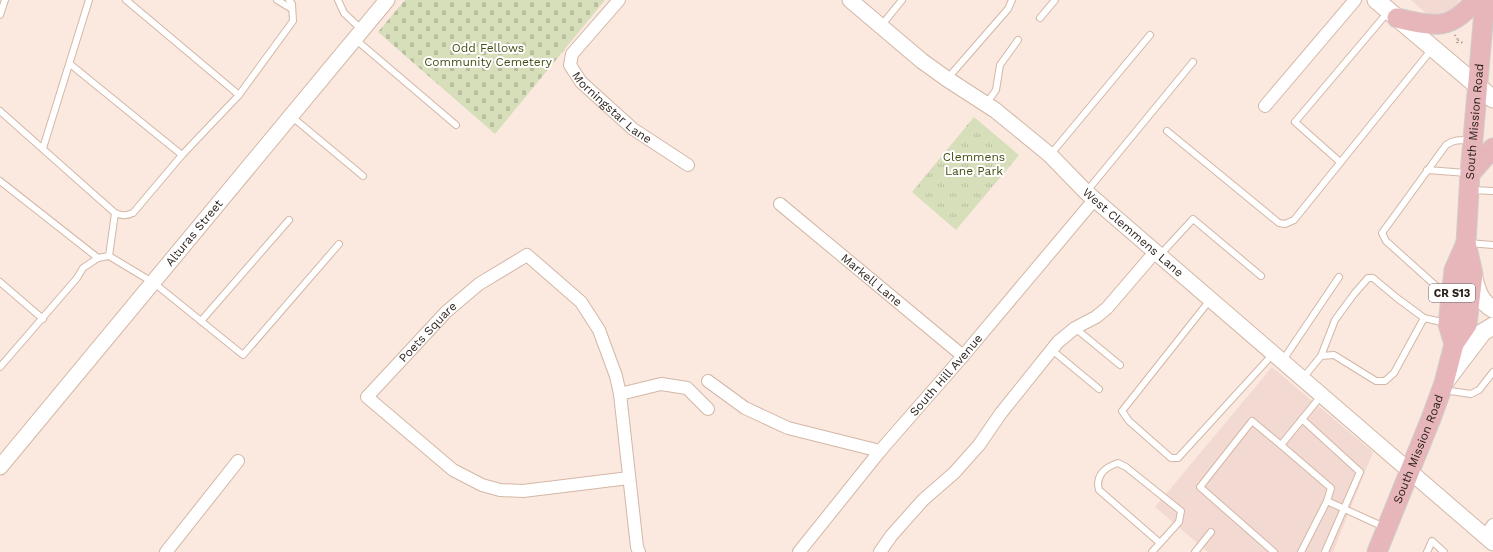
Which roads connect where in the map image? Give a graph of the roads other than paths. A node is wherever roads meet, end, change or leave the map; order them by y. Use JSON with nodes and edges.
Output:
{"nodes":[{"id":1,"x":5,"y":0,"type":"edge"},
{"id":2,"x":89,"y":0,"type":"edge"},
{"id":3,"x":126,"y":0,"type":"edge"},
{"id":4,"x":277,"y":0,"type":"edge"},
{"id":5,"x":289,"y":0,"type":"edge"},
{"id":6,"x":338,"y":0,"type":"edge"},
{"id":7,"x":387,"y":0,"type":"edge"},
{"id":8,"x":619,"y":0,"type":"edge"},
{"id":9,"x":850,"y":0,"type":"edge"},
{"id":10,"x":902,"y":0,"type":"edge"},
{"id":11,"x":1012,"y":0,"type":"edge"},
{"id":12,"x":1055,"y":0,"type":"edge"},
{"id":13,"x":1355,"y":0,"type":"edge"},
{"id":14,"x":1376,"y":0,"type":"edge"},
{"id":15,"x":1475,"y":0,"type":"edge"},
{"id":16,"x":1485,"y":0,"type":"edge"},
{"id":17,"x":292,"y":9,"type":"junction"},
{"id":18,"x":1393,"y":14,"type":"junction"},
{"id":19,"x":0,"y":15,"type":"edge"},
{"id":20,"x":1040,"y":18,"type":"dead end"},
{"id":21,"x":880,"y":26,"type":"junction"},
{"id":22,"x":359,"y":34,"type":"junction"},
{"id":23,"x":1150,"y":35,"type":"dead end"},
{"id":24,"x":1018,"y":40,"type":"dead end"},
{"id":25,"x":1433,"y":48,"type":"junction"},
{"id":26,"x":1193,"y":62,"type":"dead end"},
{"id":27,"x":70,"y":64,"type":"junction"},
{"id":28,"x":946,"y":79,"type":"junction"},
{"id":29,"x":1478,"y":87,"type":"junction"},
{"id":30,"x":239,"y":95,"type":"junction"},
{"id":31,"x":1493,"y":99,"type":"edge"},
{"id":32,"x":986,"y":104,"type":"junction"},
{"id":33,"x":1265,"y":106,"type":"dead end"},
{"id":34,"x":0,"y":111,"type":"edge"},
{"id":35,"x":290,"y":116,"type":"junction"},
{"id":36,"x":456,"y":125,"type":"dead end"},
{"id":37,"x":1167,"y":131,"type":"dead end"},
{"id":38,"x":1473,"y":140,"type":"junction"},
{"id":39,"x":43,"y":148,"type":"junction"},
{"id":40,"x":1493,"y":148,"type":"edge"},
{"id":41,"x":182,"y":155,"type":"junction"},
{"id":42,"x":1050,"y":155,"type":"junction"},
{"id":43,"x":1340,"y":162,"type":"junction"},
{"id":44,"x":688,"y":165,"type":"dead end"},
{"id":45,"x":1427,"y":170,"type":"junction"},
{"id":46,"x":363,"y":176,"type":"dead end"},
{"id":47,"x":0,"y":181,"type":"edge"},
{"id":48,"x":1470,"y":182,"type":"junction"},
{"id":49,"x":1493,"y":191,"type":"edge"},
{"id":50,"x":1090,"y":196,"type":"junction"},
{"id":51,"x":780,"y":204,"type":"dead end"},
{"id":52,"x":114,"y":213,"type":"junction"},
{"id":53,"x":289,"y":220,"type":"dead end"},
{"id":54,"x":1466,"y":243,"type":"junction"},
{"id":55,"x":339,"y":244,"type":"dead end"},
{"id":56,"x":1493,"y":245,"type":"edge"},
{"id":57,"x":1157,"y":254,"type":"junction"},
{"id":58,"x":109,"y":256,"type":"junction"},
{"id":59,"x":98,"y":258,"type":"junction"},
{"id":60,"x":1472,"y":274,"type":"junction"},
{"id":61,"x":1261,"y":276,"type":"dead end"},
{"id":62,"x":1339,"y":277,"type":"dead end"},
{"id":63,"x":0,"y":282,"type":"edge"},
{"id":64,"x":154,"y":283,"type":"junction"},
{"id":65,"x":1453,"y":290,"type":"junction"},
{"id":66,"x":1210,"y":300,"type":"junction"},
{"id":67,"x":1493,"y":309,"type":"edge"},
{"id":68,"x":1424,"y":318,"type":"junction"},
{"id":69,"x":43,"y":319,"type":"junction"},
{"id":70,"x":201,"y":321,"type":"junction"},
{"id":71,"x":1448,"y":324,"type":"junction"},
{"id":72,"x":1493,"y":326,"type":"edge"},
{"id":73,"x":1075,"y":328,"type":"junction"},
{"id":74,"x":1454,"y":344,"type":"junction"},
{"id":75,"x":1052,"y":350,"type":"junction"},
{"id":76,"x":963,"y":356,"type":"junction"},
{"id":77,"x":1322,"y":356,"type":"junction"},
{"id":78,"x":1278,"y":358,"type":"junction"},
{"id":79,"x":1120,"y":365,"type":"dead end"},
{"id":80,"x":0,"y":367,"type":"edge"},
{"id":81,"x":1493,"y":372,"type":"edge"},
{"id":82,"x":1302,"y":379,"type":"junction"},
{"id":83,"x":708,"y":381,"type":"dead end"},
{"id":84,"x":1442,"y":387,"type":"junction"},
{"id":85,"x":1099,"y":389,"type":"dead end"},
{"id":86,"x":620,"y":394,"type":"junction"},
{"id":87,"x":1321,"y":396,"type":"junction"},
{"id":88,"x":708,"y":409,"type":"dead end"},
{"id":89,"x":1302,"y":419,"type":"junction"},
{"id":90,"x":1281,"y":445,"type":"junction"},
{"id":91,"x":880,"y":451,"type":"junction"},
{"id":92,"x":238,"y":461,"type":"dead end"},
{"id":93,"x":0,"y":467,"type":"edge"},
{"id":94,"x":1410,"y":472,"type":"junction"},
{"id":95,"x":629,"y":478,"type":"junction"},
{"id":96,"x":1327,"y":501,"type":"junction"},
{"id":97,"x":1344,"y":509,"type":"junction"},
{"id":98,"x":1387,"y":529,"type":"junction"},
{"id":99,"x":1211,"y":532,"type":"dead end"},
{"id":100,"x":1490,"y":535,"type":"edge"},
{"id":101,"x":1160,"y":543,"type":"junction"},
{"id":102,"x":166,"y":552,"type":"edge"},
{"id":103,"x":639,"y":552,"type":"edge"},
{"id":104,"x":799,"y":552,"type":"edge"},
{"id":105,"x":880,"y":552,"type":"edge"},
{"id":106,"x":1152,"y":552,"type":"edge"},
{"id":107,"x":1195,"y":552,"type":"edge"},
{"id":108,"x":1274,"y":552,"type":"edge"},
{"id":109,"x":1301,"y":552,"type":"edge"},
{"id":110,"x":1324,"y":552,"type":"edge"},
{"id":111,"x":1377,"y":552,"type":"edge"},
{"id":112,"x":1427,"y":552,"type":"edge"},
{"id":113,"x":1444,"y":552,"type":"edge"}],
"edges":[{"from":1,"to":19,"type":"lane"},
{"from":2,"to":27,"type":"lane"},
{"from":3,"to":30,"type":"lane"},
{"from":4,"to":17,"type":"lane"},
{"from":5,"to":17,"type":"lane"},
{"from":6,"to":22,"type":"lane"},
{"from":7,"to":22,"type":"street","name":"Alturas Street"},
{"from":8,"to":44,"type":"street","name":"Morningstar Lane"},
{"from":9,"to":21,"type":"street","name":"West Clemmens Lane"},
{"from":10,"to":21,"type":"lane"},
{"from":11,"to":28,"type":"lane"},
{"from":12,"to":20,"type":"lane"},
{"from":13,"to":33,"type":"street"},
{"from":14,"to":18,"type":"main road"},
{"from":15,"to":18,"type":"main road"},
{"from":16,"to":29,"type":"main road","name":"South Mission Road","number":"CR S13"},
{"from":17,"to":30,"type":"lane"},
{"from":18,"to":25,"type":"main road"},
{"from":18,"to":43,"type":"lane"},
{"from":21,"to":28,"type":"street","name":"West Clemmens Lane"},
{"from":22,"to":35,"type":"street","name":"Alturas Street"},
{"from":22,"to":36,"type":"lane"},
{"from":23,"to":42,"type":"lane"},
{"from":24,"to":32,"type":"lane"},
{"from":25,"to":29,"type":"main road"},
{"from":25,"to":43,"type":"lane"},
{"from":26,"to":50,"type":"lane"},
{"from":27,"to":39,"type":"lane"},
{"from":27,"to":41,"type":"lane"},
{"from":28,"to":32,"type":"street","name":"West Clemmens Lane"},
{"from":29,"to":31,"type":"main road"},
{"from":29,"to":38,"type":"main road","name":"South Mission Road","number":"CR S13"},
{"from":30,"to":41,"type":"lane"},
{"from":32,"to":42,"type":"street","name":"West Clemmens Lane"},
{"from":34,"to":39,"type":"lane"},
{"from":35,"to":46,"type":"lane"},
{"from":35,"to":64,"type":"street","name":"Alturas Street"},
{"from":37,"to":43,"type":"lane"},
{"from":38,"to":45,"type":"lane"},
{"from":38,"to":48,"type":"main road","name":"South Mission Road","number":"CR S13"},
{"from":39,"to":52,"type":"lane"},
{"from":40,"to":48,"type":"main road"},
{"from":41,"to":52,"type":"lane"},
{"from":42,"to":50,"type":"street","name":"West Clemmens Lane"},
{"from":45,"to":48,"type":"lane"},
{"from":45,"to":65,"type":"lane"},
{"from":47,"to":59,"type":"lane"},
{"from":48,"to":49,"type":"lane"},
{"from":48,"to":54,"type":"main road","name":"South Mission Road","number":"CR S13"},
{"from":50,"to":57,"type":"street","name":"West Clemmens Lane"},
{"from":50,"to":76,"type":"street","name":"South Hill Avenue"},
{"from":51,"to":76,"type":"street","name":"Markell Lane"},
{"from":52,"to":58,"type":"lane"},
{"from":53,"to":70,"type":"lane"},
{"from":54,"to":56,"type":"lane"},
{"from":54,"to":60,"type":"main road","name":"South Mission Road","number":"CR S13"},
{"from":54,"to":65,"type":"main road","name":"South Mission Road","number":"CR S13"},
{"from":55,"to":70,"type":"lane"},
{"from":57,"to":61,"type":"lane"},
{"from":57,"to":66,"type":"street","name":"West Clemmens Lane"},
{"from":57,"to":73,"type":"street"},
{"from":58,"to":59,"type":"lane"},
{"from":58,"to":64,"type":"lane"},
{"from":59,"to":69,"type":"lane"},
{"from":60,"to":67,"type":"main road"},
{"from":60,"to":74,"type":"main road","name":"South Mission Road","number":"CR S13"},
{"from":62,"to":78,"type":"lane"},
{"from":63,"to":69,"type":"lane"},
{"from":64,"to":70,"type":"lane"},
{"from":64,"to":93,"type":"street","name":"Alturas Street"},
{"from":65,"to":71,"type":"main road","name":"South Mission Road","number":"CR S13"},
{"from":66,"to":78,"type":"street","name":"West Clemmens Lane"},
{"from":66,"to":78,"type":"lane"},
{"from":68,"to":71,"type":"lane"},
{"from":68,"to":77,"type":"lane"},
{"from":68,"to":77,"type":"lane"},
{"from":69,"to":80,"type":"lane"},
{"from":71,"to":74,"type":"main road","name":"South Mission Road","number":"CR S13"},
{"from":72,"to":84,"type":"main road"},
{"from":73,"to":75,"type":"street"},
{"from":73,"to":79,"type":"lane"},
{"from":74,"to":84,"type":"main road","name":"South Mission Road","number":"CR S13"},
{"from":75,"to":85,"type":"lane"},
{"from":75,"to":105,"type":"street"},
{"from":76,"to":91,"type":"street","name":"South Hill Avenue"},
{"from":77,"to":82,"type":"lane"},
{"from":78,"to":82,"type":"street","name":"West Clemmens Lane"},
{"from":81,"to":84,"type":"lane"},
{"from":82,"to":87,"type":"street","name":"West Clemmens Lane"},
{"from":83,"to":91,"type":"street"},
{"from":84,"to":94,"type":"main road","name":"South Mission Road","number":"CR S13"},
{"from":86,"to":88,"type":"street"},
{"from":86,"to":95,"type":"street","name":"Poets Square"},
{"from":86,"to":95,"type":"street","name":"Poets Square"},
{"from":87,"to":89,"type":"lane"},
{"from":87,"to":94,"type":"street","name":"West Clemmens Lane"},
{"from":89,"to":90,"type":"lane"},
{"from":89,"to":97,"type":"lane"},
{"from":90,"to":96,"type":"lane"},
{"from":90,"to":108,"type":"lane"},
{"from":91,"to":104,"type":"street","name":"South Hill Avenue"},
{"from":92,"to":102,"type":"street"},
{"from":94,"to":98,"type":"main road","name":"South Mission Road","number":"CR S13"},
{"from":94,"to":100,"type":"street","name":"West Clemmens Lane"},
{"from":95,"to":103,"type":"street","name":"Poets Square"},
{"from":96,"to":97,"type":"lane"},
{"from":96,"to":109,"type":"lane"},
{"from":97,"to":98,"type":"lane"},
{"from":97,"to":110,"type":"lane"},
{"from":98,"to":111,"type":"main road","name":"South Mission Road","number":"CR S13"},
{"from":99,"to":107,"type":"lane"},
{"from":101,"to":101,"type":"lane"},
{"from":101,"to":106,"type":"lane"},
{"from":112,"to":113,"type":"lane"}]}
